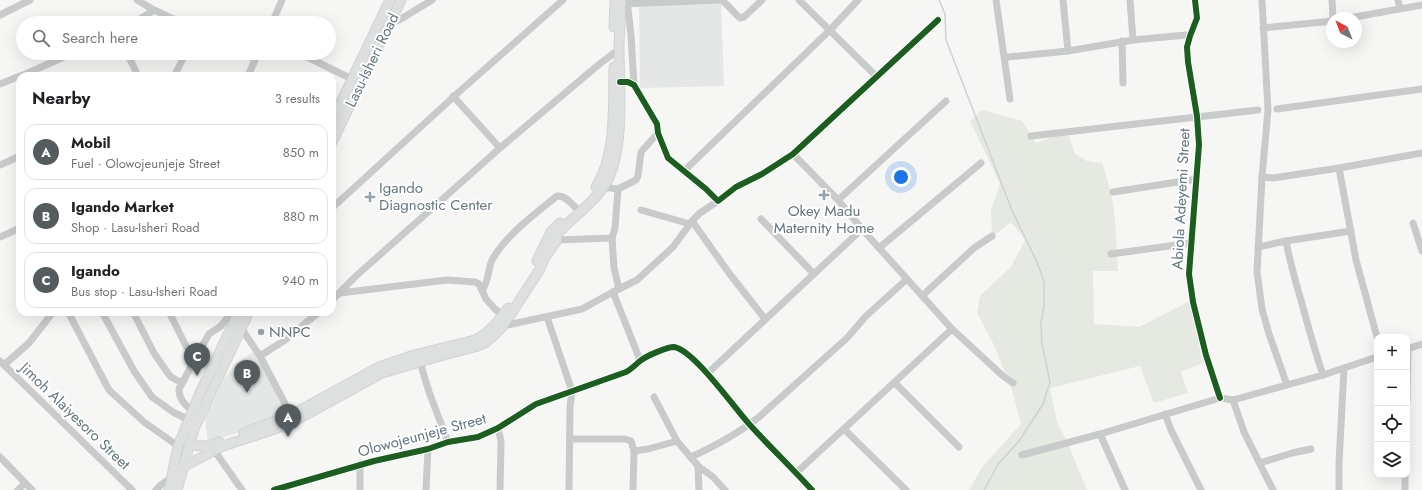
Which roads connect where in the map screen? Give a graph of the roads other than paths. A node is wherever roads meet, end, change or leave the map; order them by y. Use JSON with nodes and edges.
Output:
{"nodes":[{"id":1,"x":30,"y":0,"type":"edge"},
{"id":2,"x":138,"y":0,"type":"edge"},
{"id":3,"x":282,"y":0,"type":"edge"},
{"id":4,"x":390,"y":0,"type":"edge"},
{"id":5,"x":401,"y":0,"type":"edge"},
{"id":6,"x":432,"y":0,"type":"edge"},
{"id":7,"x":563,"y":0,"type":"edge"},
{"id":8,"x":762,"y":0,"type":"edge"},
{"id":9,"x":799,"y":0,"type":"edge"},
{"id":10,"x":858,"y":0,"type":"edge"},
{"id":11,"x":996,"y":0,"type":"edge"},
{"id":12,"x":1063,"y":0,"type":"edge"},
{"id":13,"x":1130,"y":0,"type":"edge"},
{"id":14,"x":1195,"y":0,"type":"edge"},
{"id":15,"x":1262,"y":0,"type":"edge"},
{"id":16,"x":1332,"y":0,"type":"edge"},
{"id":17,"x":1398,"y":0,"type":"edge"},
{"id":18,"x":622,"y":1,"type":"edge"},
{"id":19,"x":669,"y":1,"type":"edge"},
{"id":20,"x":1422,"y":5,"type":"edge"},
{"id":21,"x":1400,"y":9,"type":"junction"},
{"id":22,"x":154,"y":10,"type":"junction"},
{"id":23,"x":1333,"y":12,"type":"edge"},
{"id":24,"x":0,"y":15,"type":"edge"},
{"id":25,"x":145,"y":16,"type":"edge"},
{"id":26,"x":167,"y":16,"type":"edge"},
{"id":27,"x":275,"y":16,"type":"edge"},
{"id":28,"x":1362,"y":16,"type":"edge"},
{"id":29,"x":938,"y":20,"type":"dead end"},
{"id":30,"x":1326,"y":22,"type":"edge"},
{"id":31,"x":389,"y":24,"type":"junction"},
{"id":32,"x":1263,"y":28,"type":"junction"},
{"id":33,"x":830,"y":30,"type":"junction"},
{"id":34,"x":1190,"y":36,"type":"junction"},
{"id":35,"x":1133,"y":40,"type":"junction"},
{"id":36,"x":1122,"y":41,"type":"junction"},
{"id":37,"x":1068,"y":51,"type":"junction"},
{"id":38,"x":617,"y":54,"type":"junction"},
{"id":39,"x":632,"y":56,"type":"junction"},
{"id":40,"x":1005,"y":56,"type":"junction"},
{"id":41,"x":57,"y":60,"type":"edge"},
{"id":42,"x":130,"y":60,"type":"edge"},
{"id":43,"x":182,"y":60,"type":"edge"},
{"id":44,"x":255,"y":60,"type":"edge"},
{"id":45,"x":313,"y":60,"type":"edge"},
{"id":46,"x":29,"y":72,"type":"edge"},
{"id":47,"x":136,"y":72,"type":"edge"},
{"id":48,"x":176,"y":72,"type":"edge"},
{"id":49,"x":250,"y":72,"type":"edge"},
{"id":50,"x":877,"y":76,"type":"junction"},
{"id":51,"x":16,"y":78,"type":"edge"},
{"id":52,"x":356,"y":81,"type":"junction"},
{"id":53,"x":620,"y":82,"type":"junction"},
{"id":54,"x":1123,"y":83,"type":"dead end"},
{"id":55,"x":0,"y":84,"type":"edge"},
{"id":56,"x":634,"y":85,"type":"junction"},
{"id":57,"x":1422,"y":89,"type":"edge"},
{"id":58,"x":453,"y":96,"type":"junction"},
{"id":59,"x":1010,"y":99,"type":"dead end"},
{"id":60,"x":946,"y":101,"type":"dead end"},
{"id":61,"x":1278,"y":109,"type":"dead end"},
{"id":62,"x":1258,"y":110,"type":"dead end"},
{"id":63,"x":336,"y":114,"type":"edge"},
{"id":64,"x":1197,"y":116,"type":"junction"},
{"id":65,"x":336,"y":132,"type":"edge"},
{"id":66,"x":658,"y":133,"type":"junction"},
{"id":67,"x":1031,"y":136,"type":"dead end"},
{"id":68,"x":500,"y":148,"type":"junction"},
{"id":69,"x":1422,"y":153,"type":"edge"},
{"id":70,"x":792,"y":154,"type":"junction"},
{"id":71,"x":16,"y":158,"type":"edge"},
{"id":72,"x":981,"y":163,"type":"dead end"},
{"id":73,"x":0,"y":165,"type":"edge"},
{"id":74,"x":1339,"y":168,"type":"junction"},
{"id":75,"x":684,"y":171,"type":"junction"},
{"id":76,"x":1262,"y":177,"type":"junction"},
{"id":77,"x":1197,"y":179,"type":"junction"},
{"id":78,"x":603,"y":187,"type":"junction"},
{"id":79,"x":618,"y":189,"type":"junction"},
{"id":80,"x":1112,"y":192,"type":"dead end"},
{"id":81,"x":838,"y":200,"type":"junction"},
{"id":82,"x":718,"y":201,"type":"junction"},
{"id":83,"x":336,"y":204,"type":"edge"},
{"id":84,"x":576,"y":208,"type":"junction"},
{"id":85,"x":641,"y":210,"type":"dead end"},
{"id":86,"x":761,"y":219,"type":"dead end"},
{"id":87,"x":691,"y":222,"type":"junction"},
{"id":88,"x":1413,"y":223,"type":"dead end"},
{"id":89,"x":862,"y":229,"type":"junction"},
{"id":90,"x":16,"y":230,"type":"edge"},
{"id":91,"x":1351,"y":231,"type":"junction"},
{"id":92,"x":992,"y":236,"type":"dead end"},
{"id":93,"x":0,"y":237,"type":"edge"},
{"id":94,"x":612,"y":238,"type":"junction"},
{"id":95,"x":557,"y":240,"type":"junction"},
{"id":96,"x":1286,"y":241,"type":"junction"},
{"id":97,"x":1191,"y":243,"type":"junction"},
{"id":98,"x":1258,"y":247,"type":"junction"},
{"id":99,"x":879,"y":248,"type":"junction"},
{"id":100,"x":1422,"y":251,"type":"edge"},
{"id":101,"x":1111,"y":254,"type":"dead end"},
{"id":102,"x":814,"y":274,"type":"junction"},
{"id":103,"x":907,"y":279,"type":"junction"},
{"id":104,"x":483,"y":289,"type":"junction"},
{"id":105,"x":616,"y":291,"type":"junction"},
{"id":106,"x":340,"y":293,"type":"junction"},
{"id":107,"x":336,"y":296,"type":"edge"},
{"id":108,"x":922,"y":296,"type":"junction"},
{"id":109,"x":502,"y":315,"type":"junction"},
{"id":110,"x":50,"y":316,"type":"edge"},
{"id":111,"x":70,"y":316,"type":"edge"},
{"id":112,"x":104,"y":316,"type":"edge"},
{"id":113,"x":135,"y":316,"type":"edge"},
{"id":114,"x":171,"y":316,"type":"edge"},
{"id":115,"x":229,"y":316,"type":"edge"},
{"id":116,"x":237,"y":316,"type":"edge"},
{"id":117,"x":247,"y":316,"type":"edge"},
{"id":118,"x":314,"y":316,"type":"edge"},
{"id":119,"x":547,"y":317,"type":"junction"},
{"id":120,"x":765,"y":319,"type":"junction"},
{"id":121,"x":503,"y":326,"type":"junction"},
{"id":122,"x":241,"y":328,"type":"junction"},
{"id":123,"x":952,"y":329,"type":"junction"},
{"id":124,"x":1376,"y":334,"type":"edge"},
{"id":125,"x":1422,"y":344,"type":"edge"},
{"id":126,"x":1410,"y":348,"type":"edge"},
{"id":127,"x":260,"y":356,"type":"junction"},
{"id":128,"x":195,"y":357,"type":"junction"},
{"id":129,"x":1374,"y":358,"type":"edge"},
{"id":130,"x":640,"y":360,"type":"junction"},
{"id":131,"x":420,"y":362,"type":"junction"},
{"id":132,"x":2,"y":363,"type":"edge"},
{"id":133,"x":1344,"y":369,"type":"junction"},
{"id":134,"x":708,"y":373,"type":"junction"},
{"id":135,"x":1323,"y":375,"type":"junction"},
{"id":136,"x":182,"y":382,"type":"junction"},
{"id":137,"x":896,"y":383,"type":"junction"},
{"id":138,"x":1013,"y":383,"type":"dead end"},
{"id":139,"x":1288,"y":385,"type":"junction"},
{"id":140,"x":572,"y":391,"type":"junction"},
{"id":141,"x":654,"y":397,"type":"dead end"},
{"id":142,"x":1220,"y":398,"type":"junction"},
{"id":143,"x":1233,"y":400,"type":"junction"},
{"id":144,"x":1165,"y":414,"type":"junction"},
{"id":145,"x":291,"y":415,"type":"junction"},
{"id":146,"x":190,"y":416,"type":"junction"},
{"id":147,"x":750,"y":425,"type":"junction"},
{"id":148,"x":498,"y":428,"type":"junction"},
{"id":149,"x":844,"y":429,"type":"junction"},
{"id":150,"x":1100,"y":434,"type":"junction"},
{"id":151,"x":570,"y":439,"type":"junction"},
{"id":152,"x":677,"y":441,"type":"junction"},
{"id":153,"x":448,"y":442,"type":"junction"},
{"id":154,"x":190,"y":444,"type":"junction"},
{"id":155,"x":178,"y":446,"type":"junction"},
{"id":156,"x":959,"y":447,"type":"dead end"},
{"id":157,"x":428,"y":449,"type":"junction"},
{"id":158,"x":1312,"y":449,"type":"dead end"},
{"id":159,"x":214,"y":450,"type":"junction"},
{"id":160,"x":634,"y":450,"type":"junction"},
{"id":161,"x":1022,"y":455,"type":"dead end"},
{"id":162,"x":0,"y":457,"type":"edge"},
{"id":163,"x":691,"y":457,"type":"junction"},
{"id":164,"x":1260,"y":463,"type":"junction"},
{"id":165,"x":360,"y":464,"type":"junction"},
{"id":166,"x":698,"y":466,"type":"junction"},
{"id":167,"x":183,"y":467,"type":"junction"},
{"id":168,"x":796,"y":473,"type":"junction"},
{"id":169,"x":172,"y":477,"type":"junction"},
{"id":170,"x":1405,"y":478,"type":"edge"},
{"id":171,"x":25,"y":483,"type":"junction"},
{"id":172,"x":18,"y":490,"type":"edge"},
{"id":173,"x":32,"y":490,"type":"edge"},
{"id":174,"x":132,"y":490,"type":"edge"},
{"id":175,"x":156,"y":490,"type":"edge"},
{"id":176,"x":169,"y":490,"type":"edge"},
{"id":177,"x":177,"y":490,"type":"edge"},
{"id":178,"x":242,"y":490,"type":"edge"},
{"id":179,"x":274,"y":490,"type":"edge"},
{"id":180,"x":360,"y":490,"type":"edge"},
{"id":181,"x":426,"y":490,"type":"edge"},
{"id":182,"x":500,"y":490,"type":"edge"},
{"id":183,"x":569,"y":490,"type":"edge"},
{"id":184,"x":633,"y":490,"type":"edge"},
{"id":185,"x":700,"y":490,"type":"edge"},
{"id":186,"x":725,"y":490,"type":"edge"},
{"id":187,"x":812,"y":490,"type":"edge"},
{"id":188,"x":906,"y":490,"type":"edge"},
{"id":189,"x":1126,"y":490,"type":"edge"},
{"id":190,"x":1201,"y":490,"type":"edge"},
{"id":191,"x":1273,"y":490,"type":"edge"},
{"id":192,"x":1339,"y":490,"type":"edge"},
{"id":193,"x":1405,"y":490,"type":"edge"}],
"edges":[{"from":1,"to":24,"type":"street"},
{"from":2,"to":22,"type":"street"},
{"from":3,"to":27,"type":"street"},
{"from":4,"to":52,"type":"main road","name":"Lasu-Isheri Road"},
{"from":5,"to":31,"type":"main road","name":"Lasu-Isheri Road"},
{"from":6,"to":31,"type":"street"},
{"from":7,"to":58,"type":"street"},
{"from":8,"to":19,"type":"street"},
{"from":9,"to":33,"type":"street"},
{"from":10,"to":33,"type":"street"},
{"from":11,"to":40,"type":"street"},
{"from":12,"to":37,"type":"street"},
{"from":13,"to":35,"type":"street"},
{"from":14,"to":34,"type":"street","name":"Abiola Adeyemi Street"},
{"from":15,"to":32,"type":"street"},
{"from":16,"to":23,"type":"street"},
{"from":17,"to":21,"type":"street"},
{"from":18,"to":19,"type":"street"},
{"from":18,"to":38,"type":"main road"},
{"from":18,"to":39,"type":"street"},
{"from":20,"to":21,"type":"street"},
{"from":21,"to":28,"type":"street"},
{"from":22,"to":25,"type":"street"},
{"from":22,"to":26,"type":"street"},
{"from":29,"to":50,"type":"street"},
{"from":30,"to":32,"type":"street"},
{"from":31,"to":52,"type":"main road","name":"Lasu-Isheri Road"},
{"from":32,"to":76,"type":"street"},
{"from":33,"to":50,"type":"street"},
{"from":33,"to":75,"type":"street"},
{"from":34,"to":35,"type":"street"},
{"from":34,"to":64,"type":"street","name":"Abiola Adeyemi Street"},
{"from":35,"to":36,"type":"street"},
{"from":36,"to":37,"type":"street"},
{"from":36,"to":54,"type":"street"},
{"from":37,"to":40,"type":"street"},
{"from":38,"to":39,"type":"street"},
{"from":38,"to":53,"type":"main road"},
{"from":38,"to":68,"type":"street"},
{"from":38,"to":84,"type":"main road"},
{"from":39,"to":56,"type":"street"},
{"from":40,"to":59,"type":"street"},
{"from":41,"to":46,"type":"street"},
{"from":42,"to":47,"type":"street"},
{"from":43,"to":48,"type":"street"},
{"from":44,"to":49,"type":"street"},
{"from":45,"to":52,"type":"street"},
{"from":50,"to":70,"type":"street"},
{"from":51,"to":55,"type":"street"},
{"from":52,"to":63,"type":"main road","name":"Lasu-Isheri Road"},
{"from":52,"to":65,"type":"main road","name":"Lasu-Isheri Road"},
{"from":53,"to":56,"type":"street"},
{"from":53,"to":78,"type":"main road"},
{"from":56,"to":66,"type":"street"},
{"from":57,"to":61,"type":"street"},
{"from":58,"to":68,"type":"street"},
{"from":58,"to":83,"type":"street"},
{"from":60,"to":81,"type":"street"},
{"from":62,"to":64,"type":"street"},
{"from":64,"to":67,"type":"street"},
{"from":64,"to":77,"type":"street","name":"Abiola Adeyemi Street"},
{"from":66,"to":75,"type":"street"},
{"from":66,"to":79,"type":"street"},
{"from":68,"to":106,"type":"street"},
{"from":69,"to":74,"type":"street"},
{"from":70,"to":81,"type":"street"},
{"from":70,"to":82,"type":"street"},
{"from":71,"to":73,"type":"street"},
{"from":72,"to":99,"type":"street"},
{"from":74,"to":76,"type":"street"},
{"from":74,"to":91,"type":"street"},
{"from":75,"to":82,"type":"street"},
{"from":76,"to":98,"type":"street"},
{"from":77,"to":80,"type":"street"},
{"from":77,"to":97,"type":"street","name":"Abiola Adeyemi Street"},
{"from":78,"to":79,"type":"street"},
{"from":78,"to":95,"type":"main road"},
{"from":79,"to":94,"type":"street"},
{"from":81,"to":89,"type":"street"},
{"from":82,"to":87,"type":"street"},
{"from":84,"to":104,"type":"street"},
{"from":84,"to":109,"type":"main road"},
{"from":85,"to":87,"type":"street"},
{"from":86,"to":102,"type":"street"},
{"from":87,"to":105,"type":"street"},
{"from":87,"to":120,"type":"street"},
{"from":88,"to":100,"type":"street"},
{"from":89,"to":99,"type":"street"},
{"from":89,"to":102,"type":"street"},
{"from":90,"to":93,"type":"street"},
{"from":91,"to":96,"type":"street"},
{"from":91,"to":124,"type":"street"},
{"from":92,"to":108,"type":"street"},
{"from":94,"to":95,"type":"street"},
{"from":94,"to":105,"type":"street"},
{"from":95,"to":121,"type":"main road"},
{"from":96,"to":98,"type":"street"},
{"from":96,"to":135,"type":"street"},
{"from":97,"to":101,"type":"street"},
{"from":97,"to":142,"type":"street","name":"Abiola Adeyemi Street"},
{"from":98,"to":139,"type":"street"},
{"from":99,"to":103,"type":"street"},
{"from":102,"to":120,"type":"street"},
{"from":103,"to":108,"type":"street"},
{"from":103,"to":147,"type":"street"},
{"from":104,"to":106,"type":"street"},
{"from":104,"to":109,"type":"street"},
{"from":105,"to":119,"type":"street"},
{"from":105,"to":130,"type":"street"},
{"from":106,"to":107,"type":"street"},
{"from":108,"to":123,"type":"street"},
{"from":109,"to":145,"type":"main road"},
{"from":110,"to":132,"type":"street"},
{"from":111,"to":155,"type":"street"},
{"from":112,"to":146,"type":"street"},
{"from":113,"to":136,"type":"street"},
{"from":114,"to":128,"type":"street"},
{"from":115,"to":128,"type":"street"},
{"from":116,"to":146,"type":"main road"},
{"from":117,"to":122,"type":"main road"},
{"from":118,"to":127,"type":"street"},
{"from":119,"to":121,"type":"street"},
{"from":119,"to":140,"type":"street"},
{"from":120,"to":134,"type":"street"},
{"from":121,"to":131,"type":"main road"},
{"from":122,"to":127,"type":"street"},
{"from":122,"to":154,"type":"main road"},
{"from":123,"to":137,"type":"street"},
{"from":123,"to":138,"type":"street"},
{"from":125,"to":126,"type":"street"},
{"from":127,"to":145,"type":"street"},
{"from":128,"to":136,"type":"street"},
{"from":129,"to":133,"type":"street"},
{"from":130,"to":134,"type":"street","name":"Olowojeunjeje Street"},
{"from":130,"to":140,"type":"street","name":"Olowojeunjeje Street"},
{"from":131,"to":153,"type":"street"},
{"from":131,"to":159,"type":"main road"},
{"from":132,"to":174,"type":"street","name":"Jimoh Alaiyesoro Street"},
{"from":133,"to":135,"type":"street"},
{"from":133,"to":192,"type":"street"},
{"from":134,"to":147,"type":"street","name":"Olowojeunjeje Street"},
{"from":135,"to":139,"type":"street"},
{"from":136,"to":146,"type":"street"},
{"from":137,"to":149,"type":"street"},
{"from":137,"to":156,"type":"street"},
{"from":139,"to":143,"type":"street"},
{"from":140,"to":148,"type":"street","name":"Olowojeunjeje Street"},
{"from":140,"to":151,"type":"street"},
{"from":141,"to":152,"type":"street"},
{"from":142,"to":143,"type":"street"},
{"from":142,"to":144,"type":"street"},
{"from":143,"to":164,"type":"street"},
{"from":144,"to":150,"type":"street"},
{"from":144,"to":190,"type":"street"},
{"from":145,"to":154,"type":"main road"},
{"from":146,"to":155,"type":"main road"},
{"from":147,"to":163,"type":"street"},
{"from":147,"to":168,"type":"street","name":"Olowojeunjeje Street"},
{"from":148,"to":153,"type":"street","name":"Olowojeunjeje Street"},
{"from":148,"to":182,"type":"street"},
{"from":149,"to":168,"type":"street"},
{"from":149,"to":188,"type":"street"},
{"from":150,"to":161,"type":"street"},
{"from":150,"to":189,"type":"street"},
{"from":151,"to":160,"type":"street"},
{"from":151,"to":183,"type":"street"},
{"from":152,"to":160,"type":"street"},
{"from":152,"to":163,"type":"street"},
{"from":153,"to":157,"type":"street","name":"Olowojeunjeje Street"},
{"from":154,"to":167,"type":"main road"},
{"from":155,"to":169,"type":"main road"},
{"from":157,"to":165,"type":"street","name":"Olowojeunjeje Street"},
{"from":157,"to":181,"type":"street"},
{"from":158,"to":164,"type":"street"},
{"from":159,"to":167,"type":"main road"},
{"from":159,"to":178,"type":"street"},
{"from":160,"to":184,"type":"street"},
{"from":162,"to":171,"type":"street"},
{"from":163,"to":166,"type":"street"},
{"from":164,"to":191,"type":"street"},
{"from":165,"to":179,"type":"street","name":"Olowojeunjeje Street"},
{"from":165,"to":180,"type":"street"},
{"from":166,"to":185,"type":"street"},
{"from":166,"to":186,"type":"street"},
{"from":167,"to":177,"type":"main road"},
{"from":168,"to":187,"type":"street","name":"Olowojeunjeje Street"},
{"from":169,"to":175,"type":"street"},
{"from":169,"to":176,"type":"main road"},
{"from":170,"to":193,"type":"street"},
{"from":171,"to":172,"type":"street"},
{"from":171,"to":173,"type":"street"}]}
